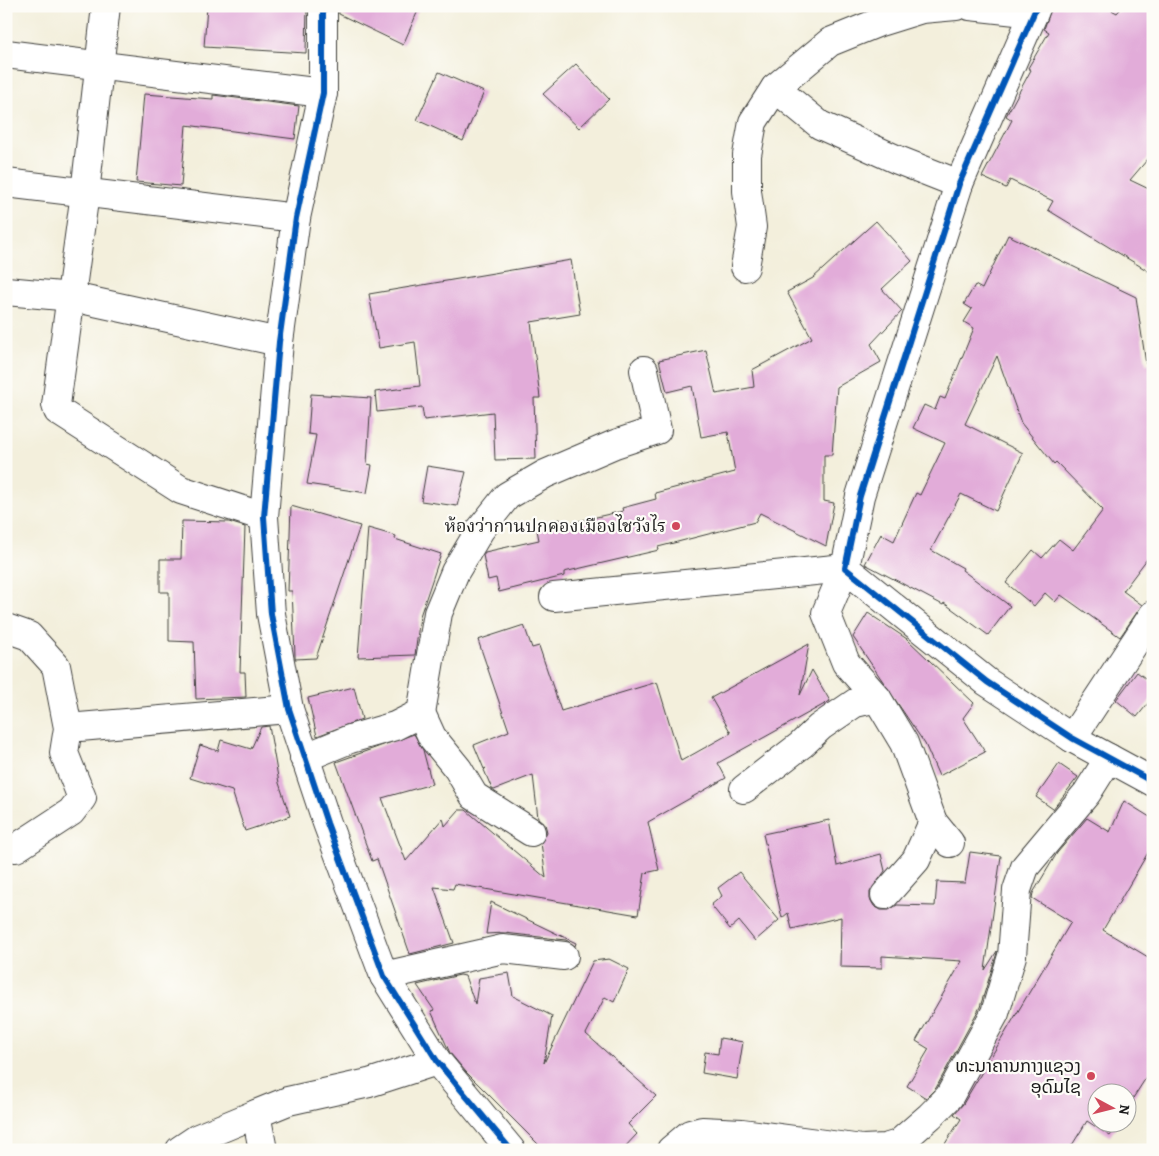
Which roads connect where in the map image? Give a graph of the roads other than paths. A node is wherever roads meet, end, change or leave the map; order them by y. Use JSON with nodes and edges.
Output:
{"nodes":[{"id":1,"x":106,"y":6,"type":"edge"},
{"id":2,"x":323,"y":6,"type":"edge"},
{"id":3,"x":956,"y":6,"type":"edge"},
{"id":4,"x":970,"y":6,"type":"edge"},
{"id":5,"x":1035,"y":9,"type":"edge"},
{"id":6,"x":6,"y":54,"type":"edge"},
{"id":7,"x":100,"y":65,"type":"junction"},
{"id":8,"x":775,"y":88,"type":"junction"},
{"id":9,"x":324,"y":93,"type":"junction"},
{"id":10,"x":6,"y":183,"type":"edge"},
{"id":11,"x":959,"y":184,"type":"junction"},
{"id":12,"x":85,"y":193,"type":"junction"},
{"id":13,"x":296,"y":218,"type":"junction"},
{"id":14,"x":745,"y":268,"type":"dead end"},
{"id":15,"x":6,"y":291,"type":"edge"},
{"id":16,"x":72,"y":298,"type":"junction"},
{"id":17,"x":279,"y":342,"type":"junction"},
{"id":18,"x":644,"y":370,"type":"dead end"},
{"id":19,"x":264,"y":517,"type":"junction"},
{"id":20,"x":845,"y":568,"type":"junction"},
{"id":21,"x":554,"y":597,"type":"dead end"},
{"id":22,"x":1153,"y":615,"type":"edge"},
{"id":23,"x":6,"y":628,"type":"edge"},
{"id":24,"x":877,"y":698,"type":"junction"},
{"id":25,"x":289,"y":709,"type":"junction"},
{"id":26,"x":421,"y":713,"type":"junction"},
{"id":27,"x":68,"y":728,"type":"junction"},
{"id":28,"x":1072,"y":738,"type":"junction"},
{"id":29,"x":304,"y":758,"type":"junction"},
{"id":30,"x":1109,"y":758,"type":"junction"},
{"id":31,"x":1153,"y":782,"type":"edge"},
{"id":32,"x":744,"y":789,"type":"dead end"},
{"id":33,"x":933,"y":822,"type":"junction"},
{"id":34,"x":531,"y":832,"type":"dead end"},
{"id":35,"x":950,"y":843,"type":"dead end"},
{"id":36,"x":16,"y":848,"type":"dead end"},
{"id":37,"x":885,"y":895,"type":"dead end"},
{"id":38,"x":564,"y":956,"type":"dead end"},
{"id":39,"x":384,"y":976,"type":"junction"},
{"id":40,"x":437,"y":1061,"type":"junction"},
{"id":41,"x":256,"y":1114,"type":"junction"},
{"id":42,"x":180,"y":1150,"type":"edge"},
{"id":43,"x":263,"y":1150,"type":"edge"},
{"id":44,"x":511,"y":1150,"type":"edge"},
{"id":45,"x":671,"y":1150,"type":"edge"}],
"edges":[{"from":1,"to":7,"type":"street"},
{"from":2,"to":9,"type":"street"},
{"from":3,"to":8,"type":"street"},
{"from":4,"to":5,"type":"street"},
{"from":5,"to":11,"type":"street"},
{"from":6,"to":7,"type":"street"},
{"from":7,"to":9,"type":"street"},
{"from":7,"to":12,"type":"street"},
{"from":8,"to":11,"type":"street"},
{"from":8,"to":14,"type":"street"},
{"from":9,"to":13,"type":"street"},
{"from":10,"to":12,"type":"street"},
{"from":11,"to":20,"type":"street"},
{"from":12,"to":13,"type":"street"},
{"from":12,"to":16,"type":"street"},
{"from":13,"to":17,"type":"street"},
{"from":15,"to":16,"type":"street"},
{"from":16,"to":17,"type":"street"},
{"from":16,"to":19,"type":"street"},
{"from":17,"to":19,"type":"street"},
{"from":18,"to":26,"type":"street"},
{"from":19,"to":25,"type":"street"},
{"from":20,"to":21,"type":"street"},
{"from":20,"to":24,"type":"street"},
{"from":20,"to":28,"type":"street"},
{"from":22,"to":28,"type":"street"},
{"from":23,"to":27,"type":"street"},
{"from":24,"to":32,"type":"street"},
{"from":24,"to":33,"type":"street"},
{"from":25,"to":27,"type":"street"},
{"from":25,"to":29,"type":"street"},
{"from":26,"to":29,"type":"street"},
{"from":26,"to":34,"type":"street"},
{"from":27,"to":36,"type":"street"},
{"from":28,"to":30,"type":"street"},
{"from":29,"to":39,"type":"street"},
{"from":30,"to":31,"type":"street"},
{"from":30,"to":45,"type":"street"},
{"from":33,"to":35,"type":"street"},
{"from":33,"to":37,"type":"street"},
{"from":38,"to":39,"type":"street"},
{"from":39,"to":40,"type":"street"},
{"from":40,"to":41,"type":"street"},
{"from":40,"to":44,"type":"street"},
{"from":41,"to":42,"type":"street"},
{"from":41,"to":43,"type":"street"}]}
